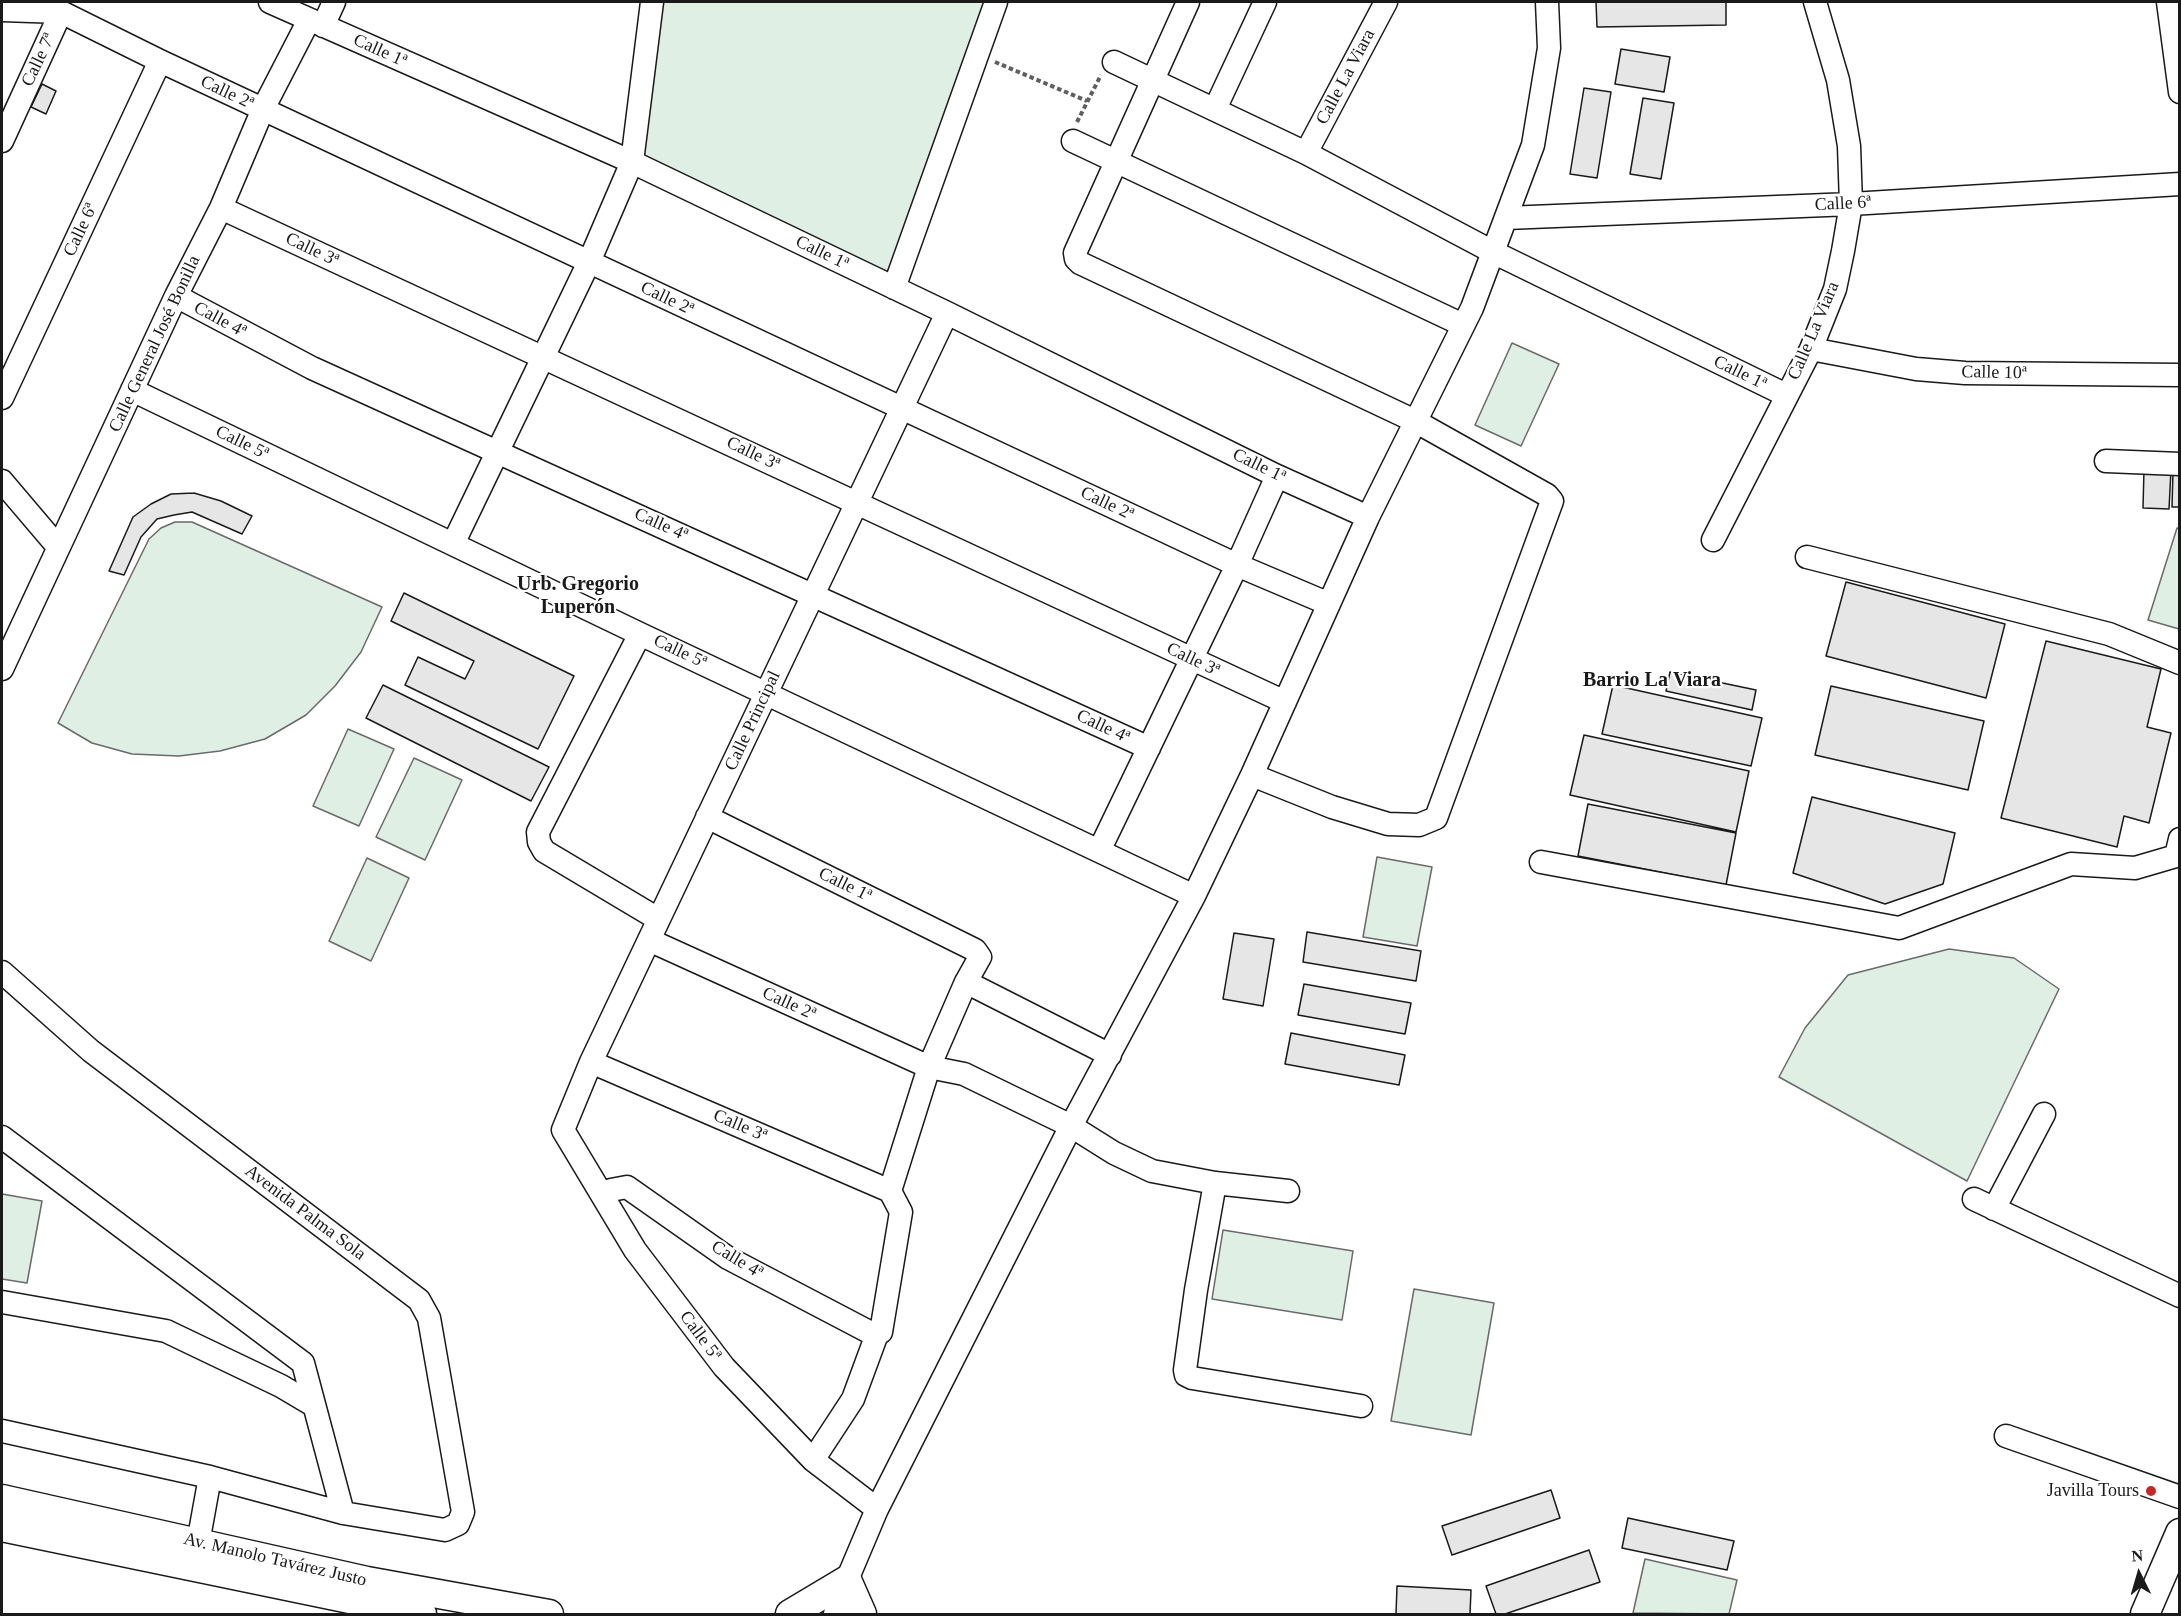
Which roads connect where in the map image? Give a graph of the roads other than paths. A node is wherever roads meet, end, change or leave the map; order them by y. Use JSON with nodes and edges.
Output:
{"nodes":[{"id":1,"x":270,"y":2,"type":"edge"},
{"id":2,"x":334,"y":2,"type":"edge"},
{"id":3,"x":652,"y":2,"type":"edge"},
{"id":4,"x":996,"y":2,"type":"edge"},
{"id":5,"x":1188,"y":2,"type":"edge"},
{"id":6,"x":1265,"y":2,"type":"edge"},
{"id":7,"x":1386,"y":2,"type":"edge"},
{"id":8,"x":1546,"y":2,"type":"edge"},
{"id":9,"x":1815,"y":2,"type":"edge"},
{"id":10,"x":2168,"y":2,"type":"edge"},
{"id":11,"x":2,"y":10,"type":"edge"},
{"id":12,"x":61,"y":12,"type":"junction"},
{"id":13,"x":316,"y":23,"type":"junction"},
{"id":14,"x":160,"y":61,"type":"junction"},
{"id":15,"x":1114,"y":62,"type":"road end"},
{"id":16,"x":1153,"y":79,"type":"junction"},
{"id":17,"x":2180,"y":92,"type":"edge"},
{"id":18,"x":1215,"y":109,"type":"junction"},
{"id":19,"x":263,"y":110,"type":"junction"},
{"id":20,"x":4,"y":131,"type":"edge"},
{"id":21,"x":1073,"y":141,"type":"road end"},
{"id":22,"x":1306,"y":153,"type":"junction"},
{"id":23,"x":1117,"y":160,"type":"junction"},
{"id":24,"x":632,"y":162,"type":"junction"},
{"id":25,"x":2180,"y":184,"type":"edge"},
{"id":26,"x":1851,"y":204,"type":"junction"},
{"id":27,"x":221,"y":208,"type":"junction"},
{"id":28,"x":1506,"y":218,"type":"junction"},
{"id":29,"x":1493,"y":252,"type":"junction"},
{"id":30,"x":589,"y":262,"type":"junction"},
{"id":31,"x":894,"y":288,"type":"junction"},
{"id":32,"x":176,"y":296,"type":"junction"},
{"id":33,"x":947,"y":313,"type":"junction"},
{"id":34,"x":1463,"y":325,"type":"junction"},
{"id":35,"x":1811,"y":349,"type":"junction"},
{"id":36,"x":543,"y":357,"type":"junction"},
{"id":37,"x":2180,"y":375,"type":"edge"},
{"id":38,"x":132,"y":390,"type":"junction"},
{"id":39,"x":1786,"y":395,"type":"junction"},
{"id":40,"x":2,"y":398,"type":"edge"},
{"id":41,"x":902,"y":408,"type":"junction"},
{"id":42,"x":1415,"y":421,"type":"junction"},
{"id":43,"x":498,"y":451,"type":"junction"},
{"id":44,"x":2106,"y":461,"type":"dead end"},
{"id":45,"x":2180,"y":464,"type":"edge"},
{"id":46,"x":1277,"y":476,"type":"junction"},
{"id":47,"x":2,"y":481,"type":"edge"},
{"id":48,"x":857,"y":502,"type":"junction"},
{"id":49,"x":1368,"y":517,"type":"junction"},
{"id":50,"x":1713,"y":540,"type":"dead end"},
{"id":51,"x":453,"y":544,"type":"junction"},
{"id":52,"x":58,"y":547,"type":"junction"},
{"id":53,"x":1807,"y":557,"type":"dead end"},
{"id":54,"x":1237,"y":565,"type":"junction"},
{"id":55,"x":813,"y":594,"type":"junction"},
{"id":56,"x":1329,"y":604,"type":"junction"},
{"id":57,"x":640,"y":634,"type":"junction"},
{"id":58,"x":4,"y":653,"type":"edge"},
{"id":59,"x":1191,"y":659,"type":"junction"},
{"id":60,"x":2180,"y":663,"type":"edge"},
{"id":61,"x":767,"y":692,"type":"junction"},
{"id":62,"x":1285,"y":702,"type":"junction"},
{"id":63,"x":1149,"y":748,"type":"junction"},
{"id":64,"x":1252,"y":775,"type":"junction"},
{"id":65,"x":707,"y":817,"type":"junction"},
{"id":66,"x":1099,"y":850,"type":"junction"},
{"id":67,"x":2178,"y":851,"type":"edge"},
{"id":68,"x":1541,"y":862,"type":"dead end"},
{"id":69,"x":1194,"y":896,"type":"junction"},
{"id":70,"x":658,"y":919,"type":"junction"},
{"id":71,"x":649,"y":940,"type":"junction"},
{"id":72,"x":2,"y":972,"type":"edge"},
{"id":73,"x":966,"y":982,"type":"junction"},
{"id":74,"x":1110,"y":1055,"type":"junction"},
{"id":75,"x":591,"y":1062,"type":"junction"},
{"id":76,"x":929,"y":1067,"type":"junction"},
{"id":77,"x":2044,"y":1114,"type":"dead end"},
{"id":78,"x":1071,"y":1126,"type":"junction"},
{"id":79,"x":563,"y":1130,"type":"joint"},
{"id":80,"x":2,"y":1137,"type":"edge"},
{"id":81,"x":1215,"y":1183,"type":"junction"},
{"id":82,"x":890,"y":1191,"type":"junction"},
{"id":83,"x":1288,"y":1191,"type":"dead end"},
{"id":84,"x":603,"y":1196,"type":"junction"},
{"id":85,"x":2180,"y":1296,"type":"edge"},
{"id":86,"x":2,"y":1302,"type":"edge"},
{"id":87,"x":877,"y":1334,"type":"junction"},
{"id":88,"x":313,"y":1405,"type":"junction"},
{"id":89,"x":1361,"y":1406,"type":"dead end"},
{"id":90,"x":2,"y":1431,"type":"edge"},
{"id":91,"x":2006,"y":1436,"type":"dead end"},
{"id":92,"x":813,"y":1460,"type":"junction"},
{"id":93,"x":210,"y":1477,"type":"junction"},
{"id":94,"x":2180,"y":1497,"type":"edge"},
{"id":95,"x":2,"y":1499,"type":"edge"},
{"id":96,"x":877,"y":1509,"type":"junction"},
{"id":97,"x":343,"y":1513,"type":"junction"},
{"id":98,"x":2,"y":1527,"type":"edge"},
{"id":99,"x":2180,"y":1533,"type":"edge"},
{"id":100,"x":198,"y":1543,"type":"junction"},
{"id":101,"x":847,"y":1580,"type":"junction"},
{"id":102,"x":360,"y":1609,"type":"edge"},
{"id":103,"x":422,"y":1614,"type":"edge"},
{"id":104,"x":542,"y":1614,"type":"edge"},
{"id":105,"x":790,"y":1614,"type":"edge"},
{"id":106,"x":836,"y":1614,"type":"edge"},
{"id":107,"x":862,"y":1614,"type":"edge"},
{"id":108,"x":2145,"y":1614,"type":"edge"}],
"edges":[{"from":1,"to":13,"type":"street","name":"Calle 1ª"},
{"from":2,"to":13,"type":"street","name":"Calle General José Bonilla"},
{"from":3,"to":24,"type":"street"},
{"from":4,"to":31,"type":"street"},
{"from":5,"to":16,"type":"street"},
{"from":6,"to":18,"type":"street"},
{"from":7,"to":22,"type":"street","name":"Calle La Viara"},
{"from":8,"to":28,"type":"street"},
{"from":9,"to":26,"type":"street","name":"Calle La Viara"},
{"from":10,"to":17,"type":"street"},
{"from":11,"to":12,"type":"street","name":"Calle 2ª"},
{"from":12,"to":14,"type":"street","name":"Calle 2ª"},
{"from":12,"to":20,"type":"street","name":"Calle 7ª"},
{"from":13,"to":19,"type":"street","name":"Calle General José Bonilla"},
{"from":13,"to":24,"type":"street","name":"Calle 1ª"},
{"from":14,"to":19,"type":"street","name":"Calle 2ª"},
{"from":14,"to":40,"type":"street","name":"Calle 6ª"},
{"from":15,"to":16,"type":"street","name":"Calle 1ª"},
{"from":16,"to":18,"type":"street","name":"Calle 1ª"},
{"from":16,"to":23,"type":"street"},
{"from":18,"to":22,"type":"street","name":"Calle 1ª"},
{"from":19,"to":27,"type":"street","name":"Calle General José Bonilla"},
{"from":19,"to":30,"type":"street","name":"Calle 2ª"},
{"from":21,"to":23,"type":"street"},
{"from":22,"to":29,"type":"street","name":"Calle 1ª"},
{"from":23,"to":34,"type":"street"},
{"from":23,"to":42,"type":"street"},
{"from":24,"to":30,"type":"street"},
{"from":24,"to":31,"type":"street","name":"Calle 1ª"},
{"from":25,"to":26,"type":"street","name":"Calle 6ª"},
{"from":26,"to":28,"type":"street","name":"Calle 6ª"},
{"from":26,"to":35,"type":"street","name":"Calle La Viara"},
{"from":27,"to":32,"type":"street","name":"Calle General José Bonilla"},
{"from":27,"to":36,"type":"street","name":"Calle 3ª"},
{"from":28,"to":29,"type":"street"},
{"from":29,"to":34,"type":"street"},
{"from":29,"to":39,"type":"street","name":"Calle 1ª"},
{"from":30,"to":36,"type":"street"},
{"from":30,"to":41,"type":"street","name":"Calle 2ª"},
{"from":31,"to":33,"type":"street","name":"Calle 1ª"},
{"from":32,"to":38,"type":"street","name":"Calle General José Bonilla"},
{"from":32,"to":43,"type":"street","name":"Calle 4ª"},
{"from":33,"to":41,"type":"street","name":"Calle Principal"},
{"from":33,"to":46,"type":"street","name":"Calle 1ª"},
{"from":34,"to":42,"type":"street"},
{"from":35,"to":37,"type":"street","name":"Calle 10ª"},
{"from":35,"to":39,"type":"street","name":"Calle La Viara"},
{"from":36,"to":43,"type":"street"},
{"from":36,"to":48,"type":"street","name":"Calle 3ª"},
{"from":38,"to":51,"type":"street","name":"Calle 5ª"},
{"from":38,"to":52,"type":"street","name":"Calle General José Bonilla"},
{"from":39,"to":50,"type":"street","name":"Calle La Viara"},
{"from":41,"to":48,"type":"street","name":"Calle Principal"},
{"from":41,"to":54,"type":"street","name":"Calle 2ª"},
{"from":42,"to":49,"type":"street"},
{"from":42,"to":64,"type":"street"},
{"from":43,"to":51,"type":"street"},
{"from":43,"to":55,"type":"street","name":"Calle 4ª"},
{"from":44,"to":45,"type":"street"},
{"from":46,"to":49,"type":"street","name":"Calle 1ª"},
{"from":46,"to":54,"type":"street"},
{"from":47,"to":52,"type":"street"},
{"from":48,"to":55,"type":"street","name":"Calle Principal"},
{"from":48,"to":59,"type":"street","name":"Calle 3ª"},
{"from":49,"to":56,"type":"street"},
{"from":51,"to":57,"type":"street","name":"Calle 5ª"},
{"from":52,"to":58,"type":"street","name":"Calle General José Bonilla"},
{"from":53,"to":60,"type":"street"},
{"from":54,"to":56,"type":"street","name":"Calle 2ª"},
{"from":54,"to":59,"type":"street"},
{"from":55,"to":61,"type":"street","name":"Calle Principal"},
{"from":55,"to":63,"type":"street","name":"Calle 4ª"},
{"from":56,"to":62,"type":"street"},
{"from":57,"to":61,"type":"street","name":"Calle 5ª"},
{"from":57,"to":70,"type":"street"},
{"from":59,"to":62,"type":"street","name":"Calle 3ª"},
{"from":59,"to":63,"type":"street"},
{"from":61,"to":65,"type":"street","name":"Calle Principal"},
{"from":61,"to":66,"type":"street","name":"Calle 5ª"},
{"from":62,"to":64,"type":"street"},
{"from":63,"to":66,"type":"street"},
{"from":64,"to":69,"type":"street"},
{"from":65,"to":70,"type":"street","name":"Calle Principal"},
{"from":65,"to":73,"type":"street","name":"Calle 1ª"},
{"from":66,"to":69,"type":"street","name":"Calle 5ª"},
{"from":67,"to":68,"type":"street"},
{"from":69,"to":74,"type":"street"},
{"from":70,"to":71,"type":"street","name":"Calle Principal"},
{"from":71,"to":75,"type":"street","name":"Calle Principal"},
{"from":71,"to":76,"type":"street","name":"Calle 2ª"},
{"from":72,"to":97,"type":"street","name":"Avenida Palma Sola"},
{"from":73,"to":74,"type":"street"},
{"from":73,"to":76,"type":"street"},
{"from":74,"to":78,"type":"street"},
{"from":75,"to":79,"type":"street","name":"Calle Principal"},
{"from":75,"to":82,"type":"street","name":"Calle 3ª"},
{"from":76,"to":78,"type":"street","name":"Calle 2ª"},
{"from":76,"to":82,"type":"street"},
{"from":77,"to":85,"type":"street"},
{"from":78,"to":81,"type":"street","name":"Calle 2ª"},
{"from":78,"to":96,"type":"street"},
{"from":79,"to":84,"type":"street","name":"Calle 5ª"},
{"from":80,"to":88,"type":"street"},
{"from":81,"to":83,"type":"street","name":"Calle 2ª"},
{"from":81,"to":89,"type":"street"},
{"from":82,"to":87,"type":"street"},
{"from":84,"to":87,"type":"street","name":"Calle 4ª"},
{"from":84,"to":92,"type":"street","name":"Calle 5ª"},
{"from":86,"to":88,"type":"street"},
{"from":87,"to":92,"type":"street"},
{"from":88,"to":97,"type":"street"},
{"from":90,"to":93,"type":"street"},
{"from":91,"to":94,"type":"street"},
{"from":92,"to":96,"type":"street","name":"Calle 5ª"},
{"from":93,"to":97,"type":"street"},
{"from":93,"to":100,"type":"street"},
{"from":95,"to":100,"type":"main road","name":"Av. Manolo Tavárez Justo"},
{"from":96,"to":101,"type":"street"},
{"from":98,"to":102,"type":"main road","name":"Av. Manolo Tavárez Justo"},
{"from":99,"to":108,"type":"main road"},
{"from":100,"to":104,"type":"main road","name":"Av. Manolo Tavárez Justo"},
{"from":101,"to":105,"type":"main road"},
{"from":101,"to":106,"type":"street"},
{"from":101,"to":107,"type":"main road"},
{"from":102,"to":103,"type":"main road","name":"Av. Manolo Tavárez Justo"}]}
